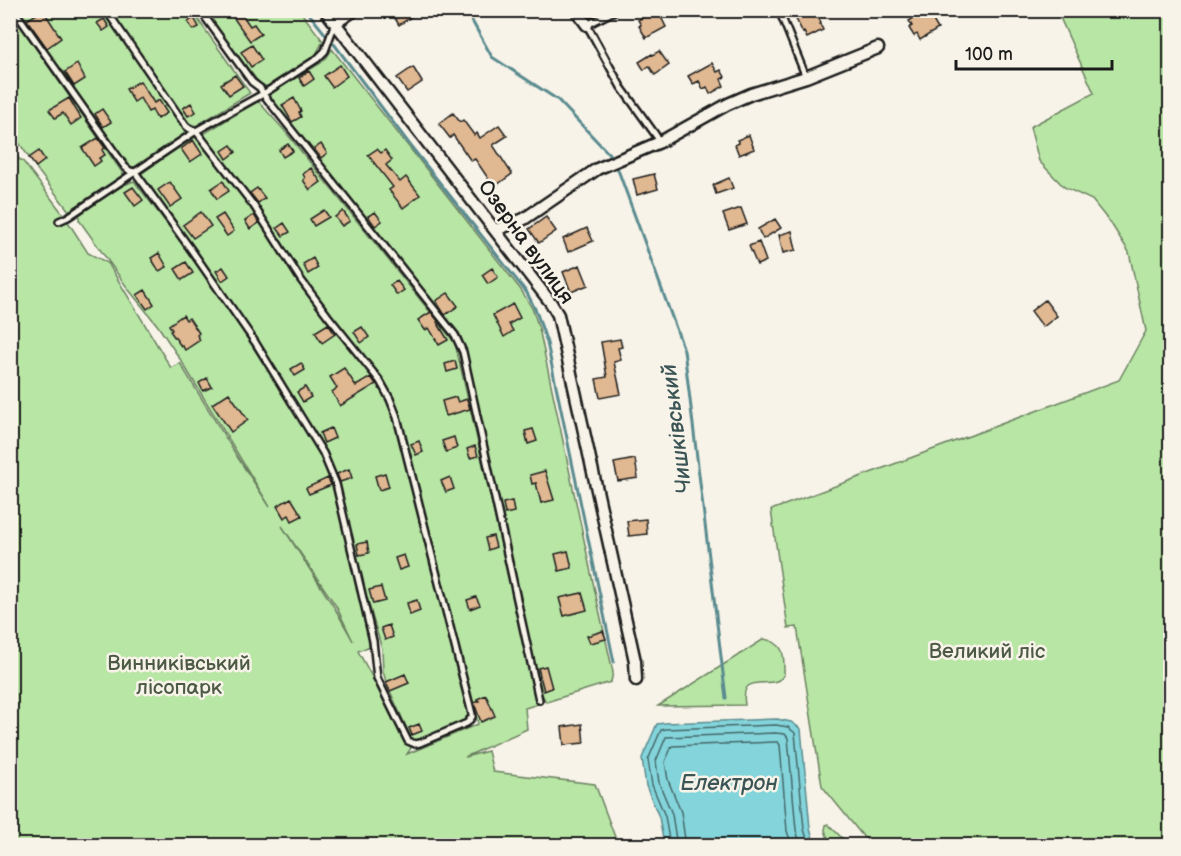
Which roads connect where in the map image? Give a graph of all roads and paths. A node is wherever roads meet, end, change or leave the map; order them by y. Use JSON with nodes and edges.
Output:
{"nodes":[{"id":1,"x":14,"y":10,"type":"edge"},
{"id":2,"x":106,"y":10,"type":"edge"},
{"id":3,"x":200,"y":10,"type":"edge"},
{"id":4,"x":325,"y":10,"type":"edge"},
{"id":5,"x":355,"y":10,"type":"edge"},
{"id":6,"x":576,"y":10,"type":"edge"},
{"id":7,"x":616,"y":10,"type":"edge"},
{"id":8,"x":779,"y":10,"type":"edge"},
{"id":9,"x":335,"y":23,"type":"junction"},
{"id":10,"x":587,"y":25,"type":"junction"},
{"id":11,"x":878,"y":48,"type":"dead end"},
{"id":12,"x":806,"y":77,"type":"junction"},
{"id":13,"x":263,"y":94,"type":"junction"},
{"id":14,"x":196,"y":131,"type":"junction"},
{"id":15,"x":660,"y":142,"type":"junction"},
{"id":16,"x":135,"y":172,"type":"junction"},
{"id":17,"x":59,"y":221,"type":"dead end"},
{"id":18,"x":496,"y":230,"type":"junction"},
{"id":19,"x":636,"y":680,"type":"dead end"},
{"id":20,"x":539,"y":700,"type":"dead end"}],
"edges":[{"from":1,"to":16,"type":"lane"},
{"from":2,"to":14,"type":"lane"},
{"from":3,"to":13,"type":"lane"},
{"from":4,"to":9,"type":"street","name":"Озерна вулиця"},
{"from":5,"to":9,"type":"street"},
{"from":6,"to":10,"type":"street"},
{"from":7,"to":10,"type":"lane"},
{"from":8,"to":12,"type":"lane"},
{"from":9,"to":13,"type":"lane"},
{"from":9,"to":18,"type":"street","name":"Озерна вулиця"},
{"from":10,"to":15,"type":"lane"},
{"from":11,"to":12,"type":"street"},
{"from":12,"to":15,"type":"street"},
{"from":13,"to":14,"type":"lane"},
{"from":13,"to":20,"type":"lane"},
{"from":14,"to":16,"type":"lane"},
{"from":14,"to":16,"type":"lane"},
{"from":15,"to":18,"type":"street"},
{"from":16,"to":17,"type":"lane"},
{"from":18,"to":19,"type":"street","name":"Озерна вулиця"}]}
